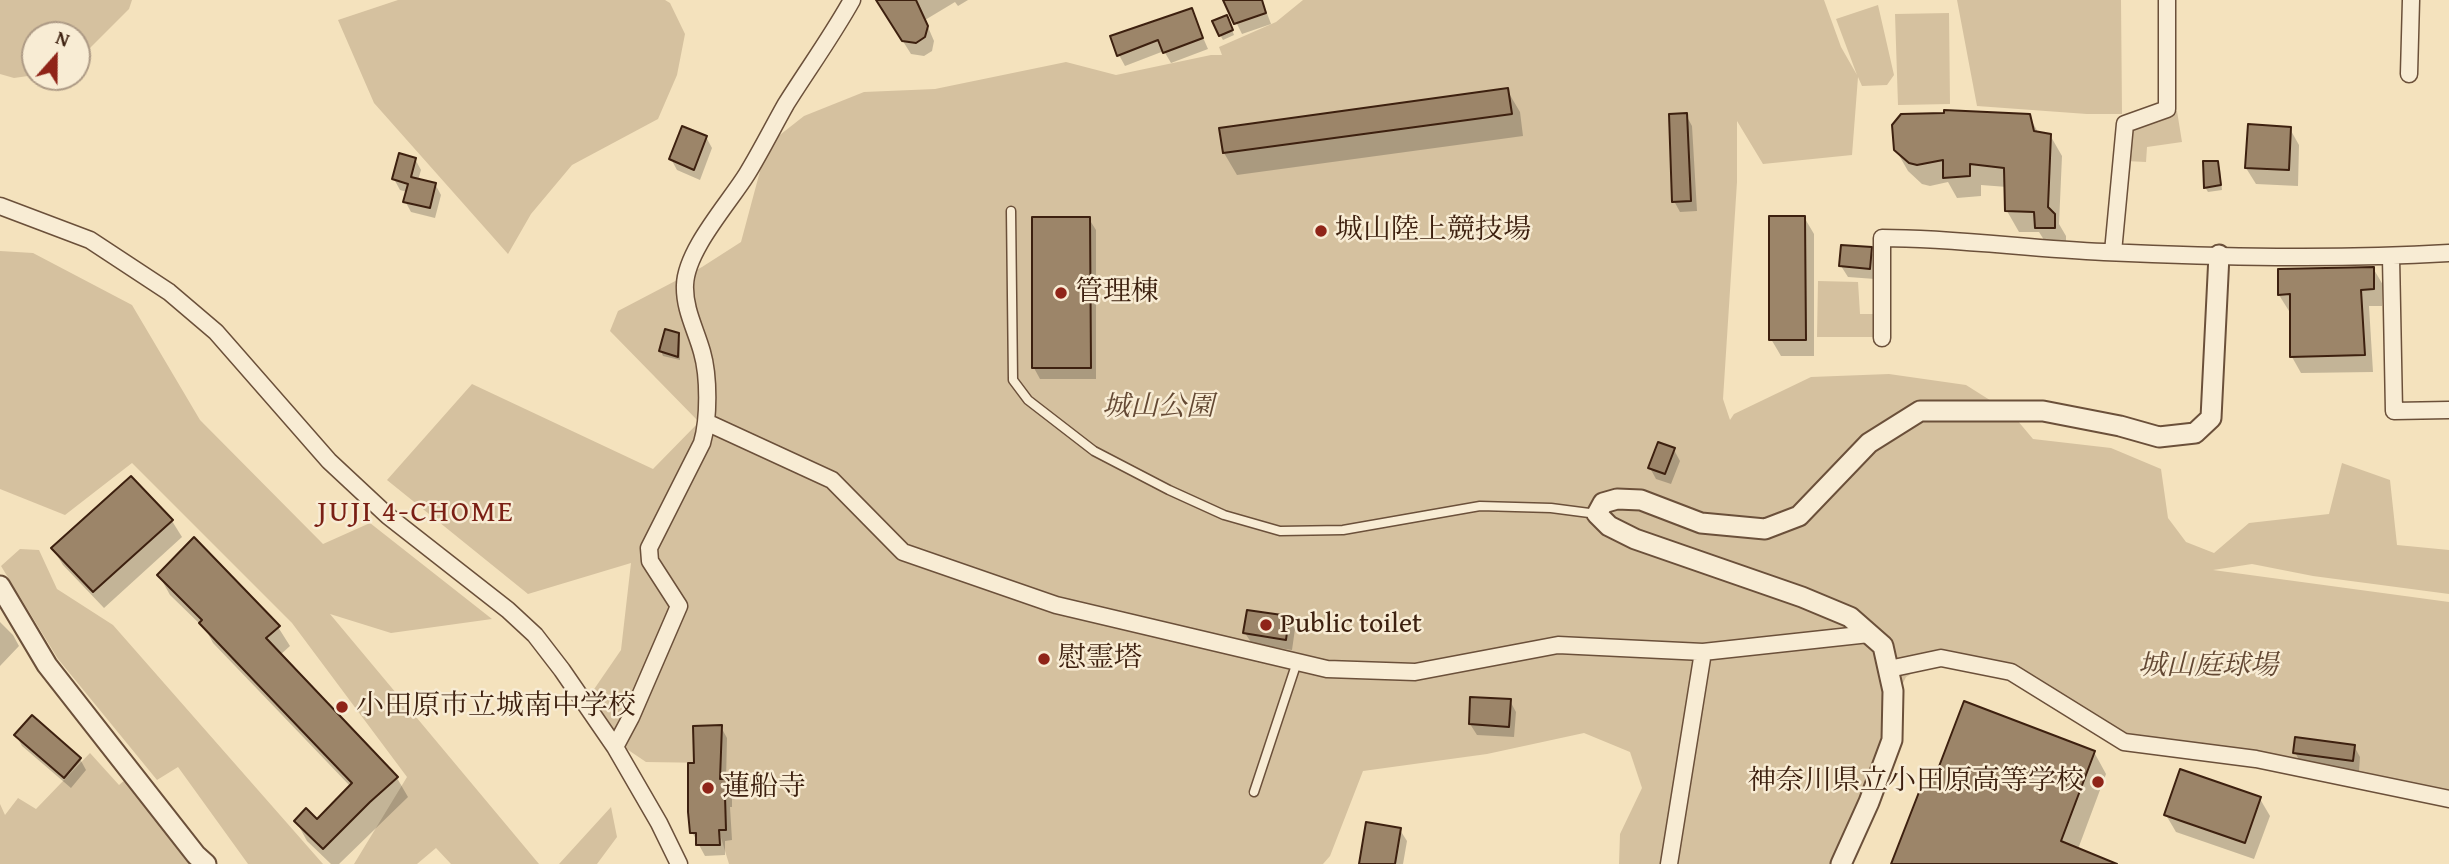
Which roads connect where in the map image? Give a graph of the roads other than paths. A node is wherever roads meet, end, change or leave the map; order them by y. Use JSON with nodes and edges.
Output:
{"nodes":[{"id":1,"x":852,"y":0,"type":"edge"},
{"id":2,"x":2167,"y":0,"type":"edge"},
{"id":3,"x":2411,"y":0,"type":"edge"},
{"id":4,"x":2409,"y":74,"type":"dead end"},
{"id":5,"x":0,"y":206,"type":"edge"},
{"id":6,"x":1011,"y":211,"type":"dead end"},
{"id":7,"x":2113,"y":252,"type":"junction"},
{"id":8,"x":2449,"y":253,"type":"edge"},
{"id":9,"x":2219,"y":255,"type":"junction"},
{"id":10,"x":2391,"y":257,"type":"junction"},
{"id":11,"x":1882,"y":338,"type":"dead end"},
{"id":12,"x":2449,"y":410,"type":"edge"},
{"id":13,"x":706,"y":422,"type":"junction"},
{"id":14,"x":1597,"y":514,"type":"junction"},
{"id":15,"x":0,"y":586,"type":"edge"},
{"id":16,"x":1869,"y":634,"type":"junction"},
{"id":17,"x":1703,"y":652,"type":"junction"},
{"id":18,"x":1297,"y":662,"type":"junction"},
{"id":19,"x":1889,"y":669,"type":"junction"},
{"id":20,"x":615,"y":747,"type":"junction"},
{"id":21,"x":1254,"y":792,"type":"dead end"},
{"id":22,"x":2449,"y":799,"type":"edge"},
{"id":23,"x":206,"y":864,"type":"edge"},
{"id":24,"x":679,"y":864,"type":"edge"},
{"id":25,"x":1669,"y":864,"type":"edge"},
{"id":26,"x":1840,"y":864,"type":"edge"}],
"edges":[{"from":1,"to":13,"type":"street"},
{"from":2,"to":7,"type":"street"},
{"from":3,"to":4,"type":"street"},
{"from":5,"to":20,"type":"street"},
{"from":6,"to":14,"type":"lane"},
{"from":7,"to":9,"type":"street"},
{"from":7,"to":11,"type":"street"},
{"from":8,"to":10,"type":"street"},
{"from":9,"to":10,"type":"street"},
{"from":9,"to":14,"type":"street"},
{"from":10,"to":12,"type":"street"},
{"from":13,"to":18,"type":"street"},
{"from":13,"to":20,"type":"street"},
{"from":14,"to":16,"type":"street"},
{"from":15,"to":23,"type":"street"},
{"from":16,"to":17,"type":"street"},
{"from":16,"to":19,"type":"street"},
{"from":17,"to":18,"type":"street"},
{"from":17,"to":25,"type":"street"},
{"from":18,"to":21,"type":"lane"},
{"from":19,"to":22,"type":"street"},
{"from":19,"to":26,"type":"street"},
{"from":20,"to":24,"type":"street"}]}
